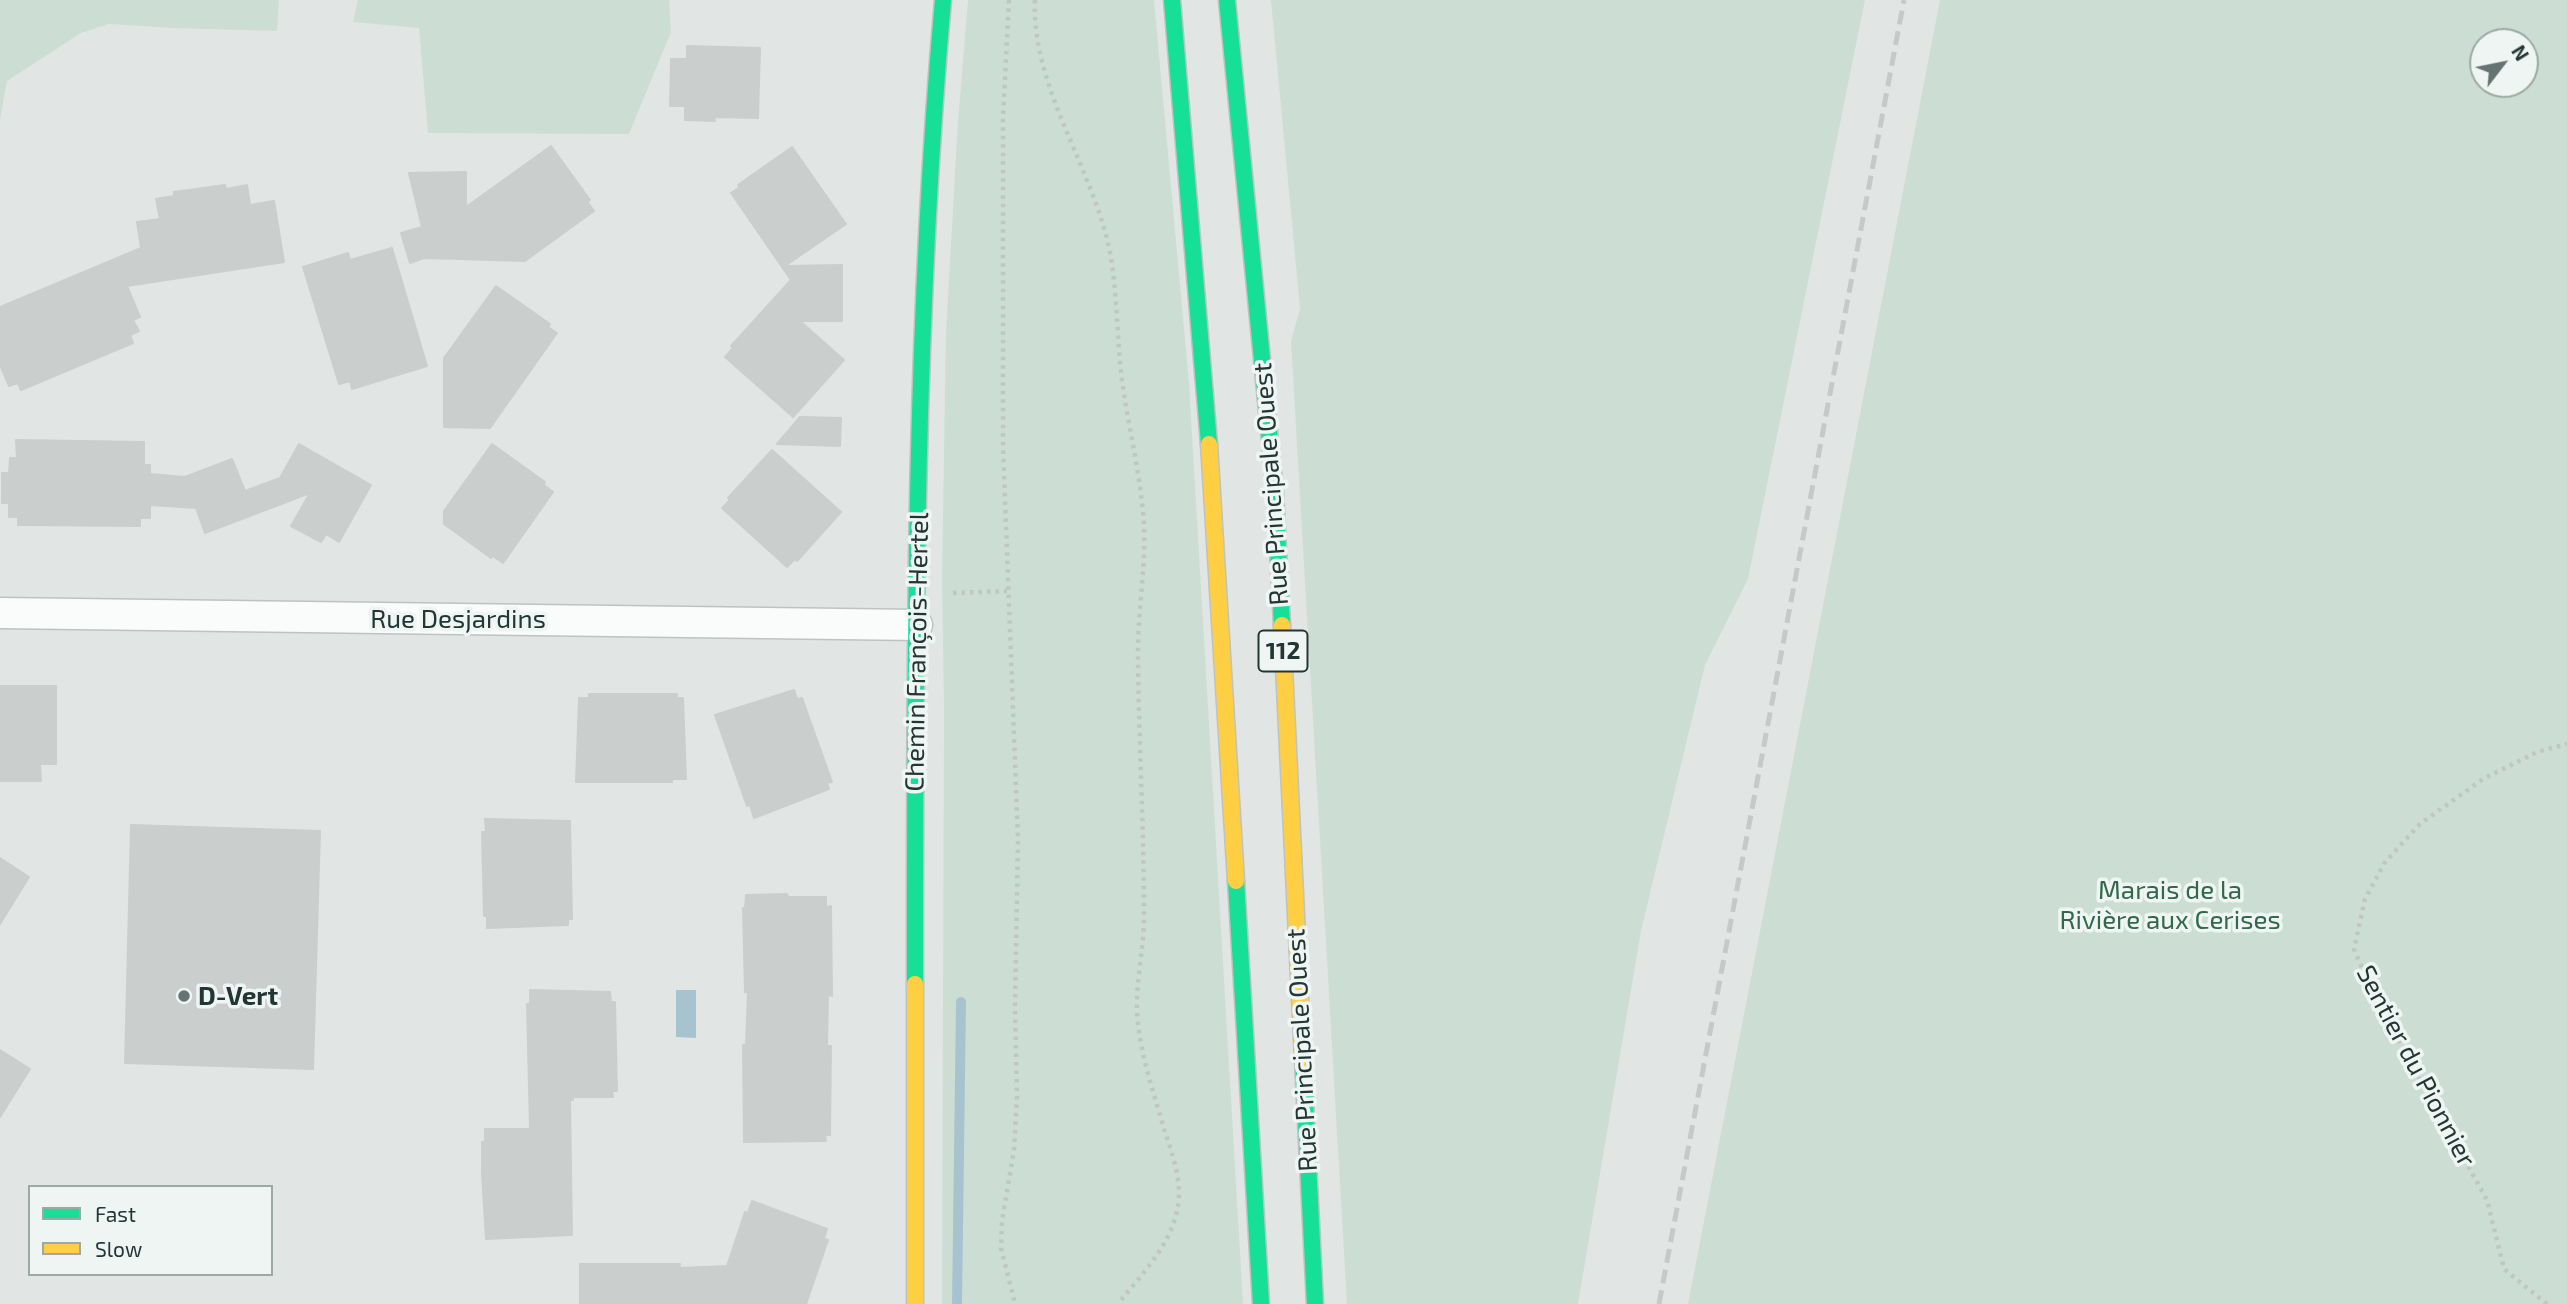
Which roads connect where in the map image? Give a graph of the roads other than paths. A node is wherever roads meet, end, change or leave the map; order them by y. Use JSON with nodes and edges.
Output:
{"nodes":[{"id":1,"x":943,"y":0,"type":"edge"},
{"id":2,"x":1172,"y":0,"type":"edge"},
{"id":3,"x":1227,"y":0,"type":"edge"},
{"id":4,"x":0,"y":613,"type":"edge"},
{"id":5,"x":917,"y":625,"type":"junction"},
{"id":6,"x":915,"y":1304,"type":"edge"},
{"id":7,"x":1261,"y":1304,"type":"edge"},
{"id":8,"x":1315,"y":1304,"type":"edge"}],
"edges":[{"from":1,"to":5,"type":"main road","name":"Chemin François-Hertel"},
{"from":2,"to":7,"type":"main road","number":"112"},
{"from":3,"to":8,"type":"main road","name":"Rue Principale Ouest","number":"112"},
{"from":4,"to":5,"type":"street","name":"Rue Desjardins"},
{"from":5,"to":6,"type":"main road","name":"Chemin François-Hertel"}]}
